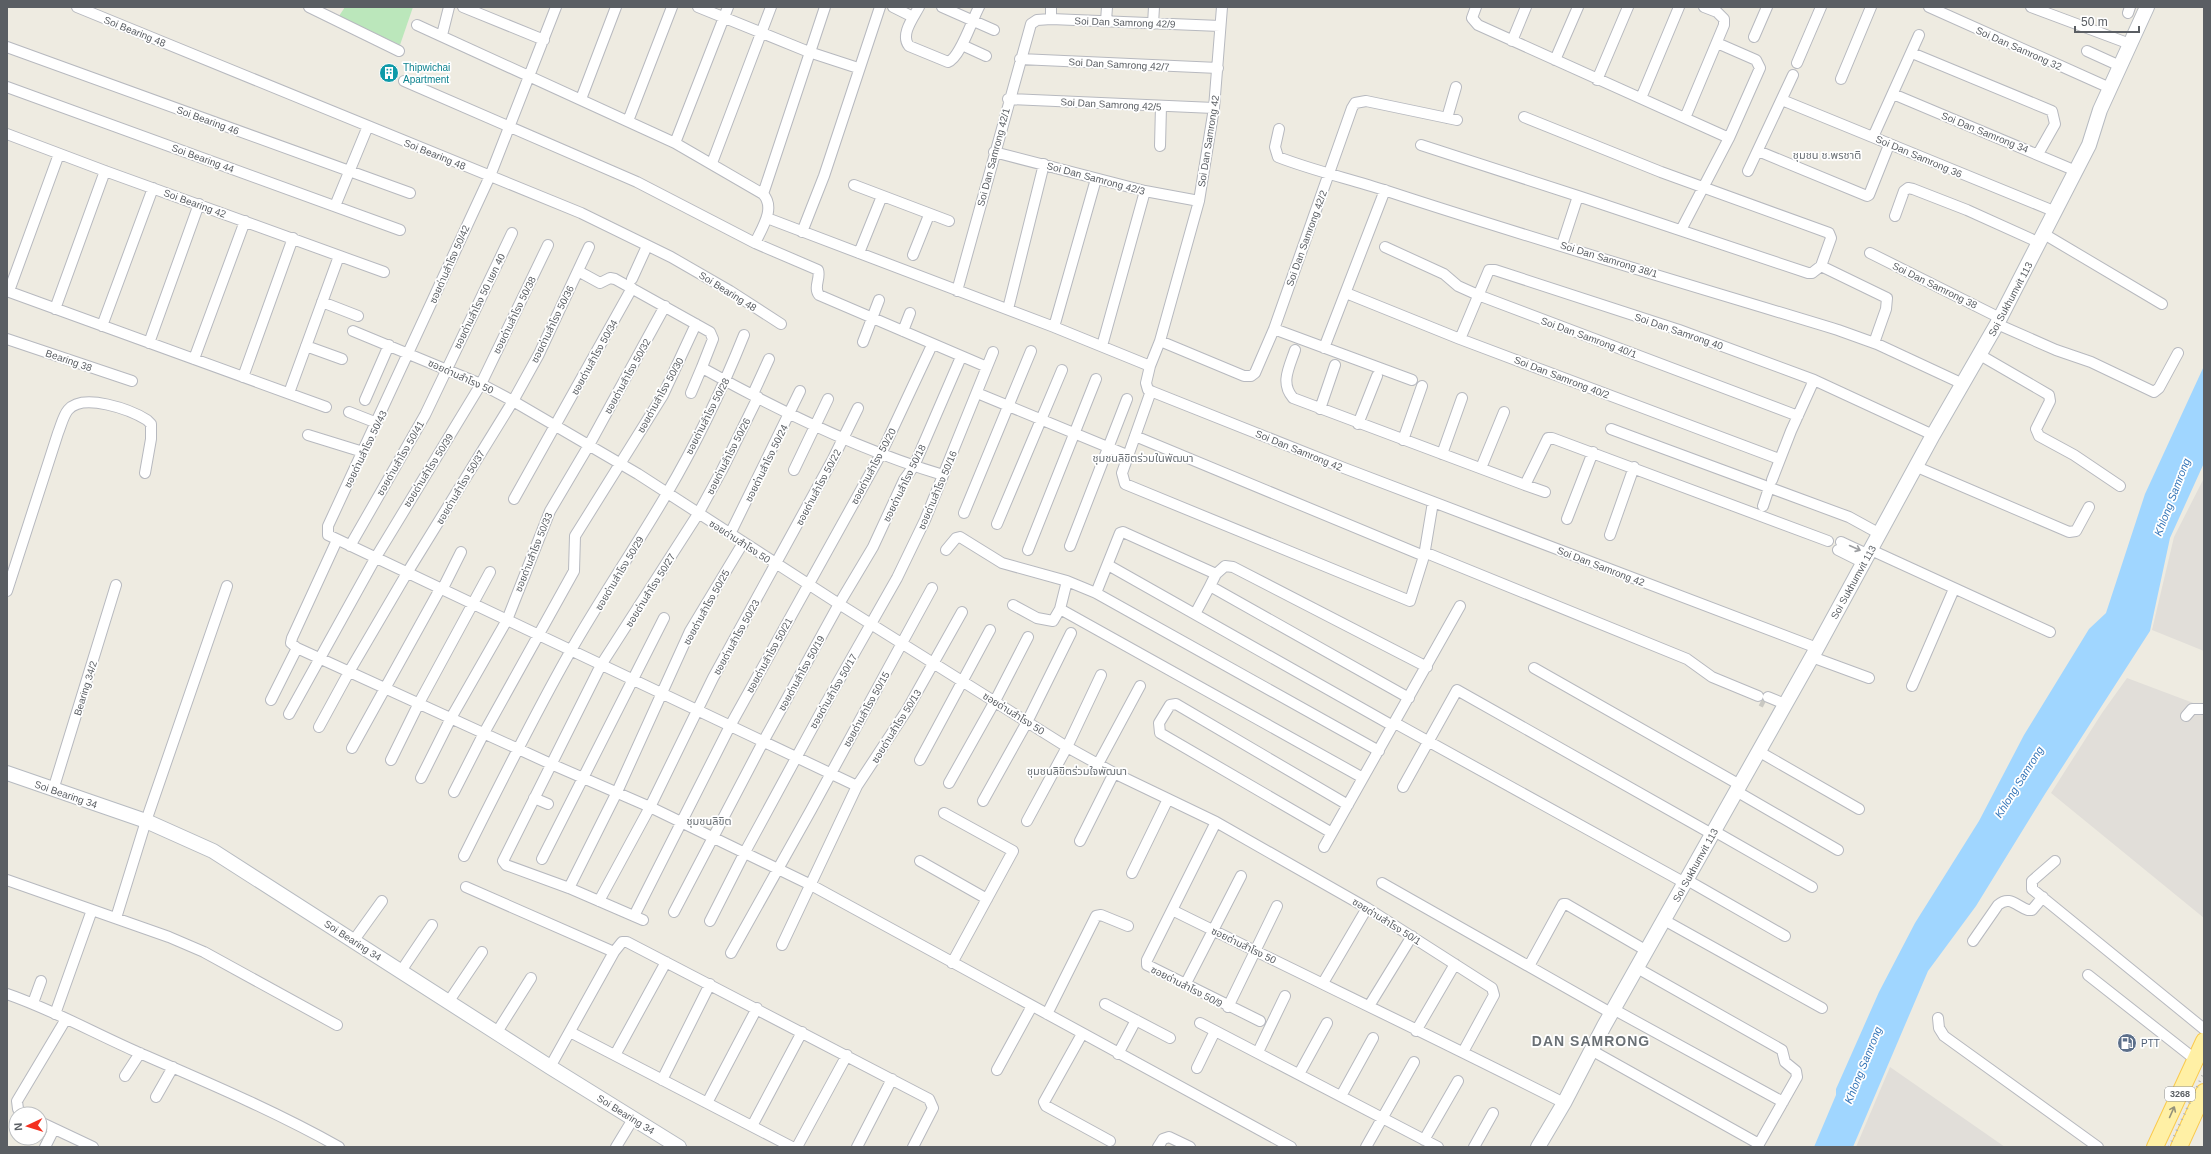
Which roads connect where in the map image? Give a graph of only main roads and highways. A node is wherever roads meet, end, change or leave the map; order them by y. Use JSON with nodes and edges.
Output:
{"nodes":[{"id":1,"x":2147,"y":7,"type":"edge"},
{"id":2,"x":7,"y":773,"type":"edge"},
{"id":3,"x":2204,"y":1041,"type":"edge"},
{"id":4,"x":2204,"y":1092,"type":"edge"},
{"id":5,"x":679,"y":1147,"type":"edge"},
{"id":6,"x":1538,"y":1147,"type":"edge"},
{"id":7,"x":2155,"y":1147,"type":"edge"},
{"id":8,"x":2179,"y":1147,"type":"edge"}],
"edges":[{"from":1,"to":6,"type":"main road","name":"Soi Sukhumvit 113"},
{"from":2,"to":5,"type":"main road","name":"Soi Bearing 34"},
{"from":7,"to":3,"type":"main road","number":"3268","one_way":true},
{"from":4,"to":8,"type":"main road","number":"3268"}]}
